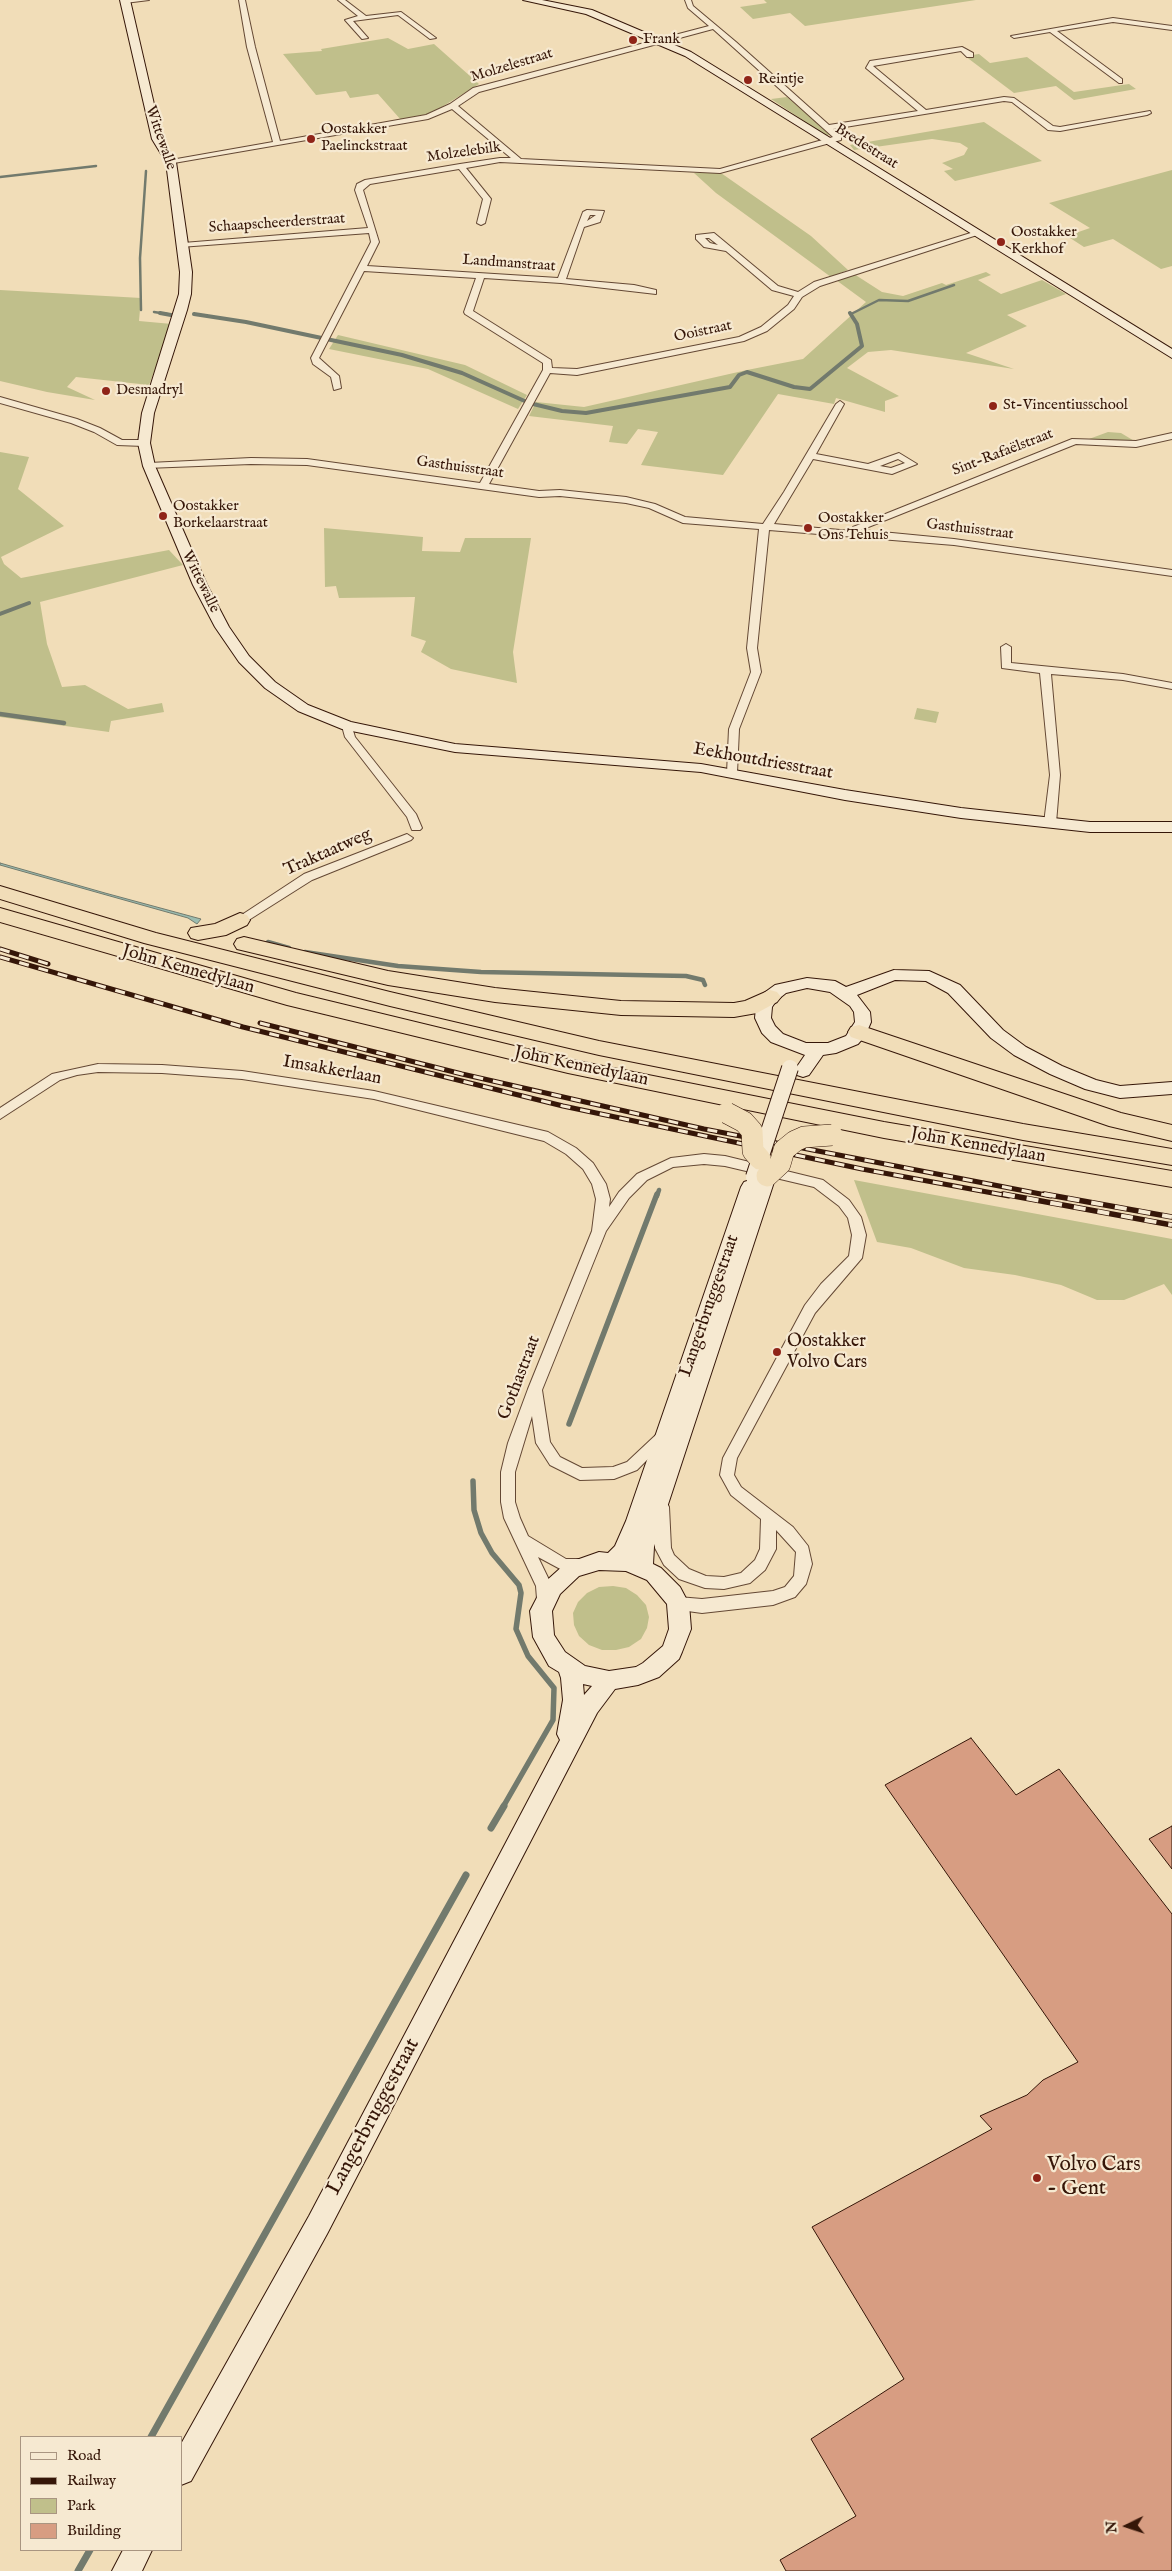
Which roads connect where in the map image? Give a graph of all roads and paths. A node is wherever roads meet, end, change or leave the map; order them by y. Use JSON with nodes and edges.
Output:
{"nodes":[{"id":1,"x":146,"y":0,"type":"edge"},
{"id":2,"x":242,"y":0,"type":"edge"},
{"id":3,"x":341,"y":0,"type":"edge"},
{"id":4,"x":528,"y":0,"type":"edge"},
{"id":5,"x":688,"y":0,"type":"edge"},
{"id":6,"x":125,"y":1,"type":"edge"},
{"id":7,"x":361,"y":17,"type":"junction"},
{"id":8,"x":1154,"y":26,"type":"junction"},
{"id":9,"x":714,"y":27,"type":"junction"},
{"id":10,"x":1172,"y":28,"type":"edge"},
{"id":11,"x":1052,"y":30,"type":"junction"},
{"id":12,"x":1014,"y":36,"type":"dead end"},
{"id":13,"x":1172,"y":36,"type":"edge"},
{"id":14,"x":364,"y":38,"type":"dead end"},
{"id":15,"x":432,"y":38,"type":"dead end"},
{"id":16,"x":660,"y":40,"type":"junction"},
{"id":17,"x":970,"y":55,"type":"dead end"},
{"id":18,"x":1119,"y":81,"type":"dead end"},
{"id":19,"x":453,"y":106,"type":"junction"},
{"id":20,"x":924,"y":112,"type":"junction"},
{"id":21,"x":1147,"y":113,"type":"dead end"},
{"id":22,"x":828,"y":128,"type":"junction"},
{"id":23,"x":277,"y":142,"type":"junction"},
{"id":24,"x":829,"y":142,"type":"junction"},
{"id":25,"x":519,"y":161,"type":"junction"},
{"id":26,"x":171,"y":162,"type":"junction"},
{"id":27,"x":460,"y":166,"type":"junction"},
{"id":28,"x":481,"y":223,"type":"dead end"},
{"id":29,"x":582,"y":226,"type":"dead end"},
{"id":30,"x":373,"y":230,"type":"junction"},
{"id":31,"x":974,"y":233,"type":"junction"},
{"id":32,"x":183,"y":244,"type":"junction"},
{"id":33,"x":728,"y":249,"type":"dead end"},
{"id":34,"x":362,"y":268,"type":"junction"},
{"id":35,"x":481,"y":276,"type":"junction"},
{"id":36,"x":561,"y":281,"type":"junction"},
{"id":37,"x":653,"y":292,"type":"dead end"},
{"id":38,"x":799,"y":296,"type":"junction"},
{"id":39,"x":1172,"y":354,"type":"edge"},
{"id":40,"x":547,"y":370,"type":"junction"},
{"id":41,"x":337,"y":388,"type":"dead end"},
{"id":42,"x":0,"y":400,"type":"edge"},
{"id":43,"x":840,"y":404,"type":"dead end"},
{"id":44,"x":1172,"y":436,"type":"edge"},
{"id":45,"x":144,"y":444,"type":"junction"},
{"id":46,"x":811,"y":456,"type":"junction"},
{"id":47,"x":149,"y":466,"type":"junction"},
{"id":48,"x":868,"y":467,"type":"dead end"},
{"id":49,"x":483,"y":486,"type":"junction"},
{"id":50,"x":764,"y":527,"type":"junction"},
{"id":51,"x":856,"y":534,"type":"junction"},
{"id":52,"x":1172,"y":573,"type":"edge"},
{"id":53,"x":1006,"y":647,"type":"dead end"},
{"id":54,"x":1045,"y":670,"type":"junction"},
{"id":55,"x":1172,"y":686,"type":"edge"},
{"id":56,"x":347,"y":726,"type":"junction"},
{"id":57,"x":732,"y":773,"type":"junction"},
{"id":58,"x":1050,"y":823,"type":"junction"},
{"id":59,"x":1172,"y":827,"type":"edge"},
{"id":60,"x":416,"y":828,"type":"dead end"},
{"id":61,"x":407,"y":838,"type":"dead end"},
{"id":62,"x":0,"y":883,"type":"edge"},
{"id":63,"x":0,"y":892,"type":"edge"},
{"id":64,"x":0,"y":915,"type":"edge"},
{"id":65,"x":121,"y":920,"type":"junction"},
{"id":66,"x":240,"y":920,"type":"junction"},
{"id":67,"x":21,"y":922,"type":"junction"},
{"id":68,"x":198,"y":933,"type":"junction"},
{"id":69,"x":247,"y":945,"type":"junction"},
{"id":70,"x":846,"y":993,"type":"junction"},
{"id":71,"x":770,"y":997,"type":"junction"},
{"id":72,"x":859,"y":1032,"type":"junction"},
{"id":73,"x":791,"y":1046,"type":"junction"},
{"id":74,"x":817,"y":1050,"type":"junction"},
{"id":75,"x":797,"y":1070,"type":"junction"},
{"id":76,"x":1172,"y":1088,"type":"edge"},
{"id":77,"x":0,"y":1114,"type":"edge"},
{"id":78,"x":1172,"y":1133,"type":"edge"},
{"id":79,"x":1172,"y":1147,"type":"edge"},
{"id":80,"x":1172,"y":1157,"type":"edge"},
{"id":81,"x":762,"y":1173,"type":"junction"},
{"id":82,"x":1172,"y":1179,"type":"edge"},
{"id":83,"x":1172,"y":1194,"type":"edge"},
{"id":84,"x":599,"y":1231,"type":"junction"},
{"id":85,"x":536,"y":1389,"type":"junction"},
{"id":86,"x":666,"y":1434,"type":"junction"},
{"id":87,"x":663,"y":1491,"type":"junction"},
{"id":88,"x":768,"y":1517,"type":"junction"},
{"id":89,"x":524,"y":1541,"type":"junction"},
{"id":90,"x":614,"y":1560,"type":"junction"},
{"id":91,"x":585,"y":1564,"type":"junction"},
{"id":92,"x":642,"y":1567,"type":"junction"},
{"id":93,"x":545,"y":1599,"type":"junction"},
{"id":94,"x":678,"y":1604,"type":"junction"},
{"id":95,"x":568,"y":1667,"type":"junction"},
{"id":96,"x":609,"y":1680,"type":"junction"},
{"id":97,"x":562,"y":1760,"type":"junction"},
{"id":98,"x":182,"y":2469,"type":"edge"},
{"id":99,"x":137,"y":2551,"type":"edge"},
{"id":100,"x":126,"y":2571,"type":"edge"}],
"edges":[{"from":1,"to":6,"type":"street"},
{"from":2,"to":23,"type":"street"},
{"from":3,"to":7,"type":"street"},
{"from":4,"to":16,"type":"street","name":"Bredestraat"},
{"from":5,"to":9,"type":"street"},
{"from":6,"to":26,"type":"street","name":"Wittewalle"},
{"from":7,"to":14,"type":"street"},
{"from":7,"to":15,"type":"street"},
{"from":8,"to":10,"type":"street"},
{"from":8,"to":11,"type":"street"},
{"from":8,"to":13,"type":"street"},
{"from":9,"to":16,"type":"street","name":"Molzelestraat"},
{"from":9,"to":22,"type":"street"},
{"from":11,"to":12,"type":"street"},
{"from":11,"to":18,"type":"street"},
{"from":16,"to":19,"type":"street","name":"Molzelestraat"},
{"from":16,"to":24,"type":"street","name":"Bredestraat"},
{"from":17,"to":20,"type":"street"},
{"from":19,"to":23,"type":"street","name":"Molzelestraat"},
{"from":19,"to":25,"type":"street"},
{"from":20,"to":21,"type":"street"},
{"from":20,"to":22,"type":"street"},
{"from":22,"to":24,"type":"street"},
{"from":23,"to":26,"type":"street","name":"Molzelestraat"},
{"from":24,"to":25,"type":"street","name":"Molzelebilk"},
{"from":24,"to":31,"type":"street","name":"Bredestraat"},
{"from":25,"to":27,"type":"street","name":"Molzelebilk"},
{"from":26,"to":32,"type":"street","name":"Wittewalle"},
{"from":27,"to":28,"type":"street"},
{"from":27,"to":30,"type":"street","name":"Molzelebilk"},
{"from":29,"to":36,"type":"street"},
{"from":30,"to":32,"type":"street","name":"Schaapscheerderstraat"},
{"from":30,"to":34,"type":"street","name":"Molzelebilk"},
{"from":31,"to":38,"type":"street","name":"Ooistraat"},
{"from":31,"to":39,"type":"street","name":"Bredestraat"},
{"from":32,"to":45,"type":"street","name":"Wittewalle"},
{"from":33,"to":38,"type":"street"},
{"from":34,"to":35,"type":"street","name":"Landmanstraat"},
{"from":34,"to":41,"type":"street","name":"Molzelebilk"},
{"from":35,"to":36,"type":"street","name":"Landmanstraat"},
{"from":35,"to":40,"type":"street"},
{"from":36,"to":37,"type":"street","name":"Landmanstraat"},
{"from":38,"to":40,"type":"street","name":"Ooistraat"},
{"from":40,"to":49,"type":"street"},
{"from":42,"to":45,"type":"street"},
{"from":43,"to":46,"type":"street"},
{"from":44,"to":51,"type":"street","name":"Sint-Rafaëlstraat"},
{"from":45,"to":47,"type":"street","name":"Wittewalle"},
{"from":46,"to":48,"type":"street"},
{"from":46,"to":50,"type":"street"},
{"from":47,"to":49,"type":"street","name":"Gasthuisstraat"},
{"from":47,"to":56,"type":"street","name":"Wittewalle"},
{"from":49,"to":50,"type":"street","name":"Gasthuisstraat"},
{"from":50,"to":51,"type":"street","name":"Gasthuisstraat"},
{"from":50,"to":57,"type":"street"},
{"from":51,"to":52,"type":"street","name":"Gasthuisstraat"},
{"from":53,"to":54,"type":"street"},
{"from":54,"to":55,"type":"street"},
{"from":54,"to":58,"type":"street"},
{"from":56,"to":57,"type":"street","name":"Eekhoutdriesstraat"},
{"from":56,"to":60,"type":"street"},
{"from":57,"to":58,"type":"street","name":"Eekhoutdriesstraat"},
{"from":58,"to":59,"type":"street","name":"Eekhoutdriesstraat"},
{"from":61,"to":66,"type":"street","name":"Traktaatweg"},
{"from":62,"to":65,"type":"highway","name":"John Kennedylaan"},
{"from":63,"to":80,"type":"highway","name":"John Kennedylaan"},
{"from":64,"to":67,"type":"highway","name":"John Kennedylaan"},
{"from":65,"to":68,"type":"highway"},
{"from":65,"to":79,"type":"highway","name":"John Kennedylaan"},
{"from":66,"to":68,"type":"highway"},
{"from":66,"to":69,"type":"highway"},
{"from":67,"to":81,"type":"highway","bridge":true},
{"from":67,"to":82,"type":"highway","name":"John Kennedylaan"},
{"from":68,"to":69,"type":"highway"},
{"from":69,"to":71,"type":"highway"},
{"from":70,"to":71,"type":"street"},
{"from":70,"to":72,"type":"street"},
{"from":70,"to":76,"type":"street"},
{"from":71,"to":73,"type":"street"},
{"from":72,"to":74,"type":"street"},
{"from":72,"to":78,"type":"highway"},
{"from":73,"to":74,"type":"street"},
{"from":73,"to":75,"type":"street","name":"Langerbruggestraat"},
{"from":74,"to":75,"type":"street","name":"Langerbruggestraat"},
{"from":75,"to":81,"type":"street","name":"Langerbruggestraat"},
{"from":77,"to":84,"type":"street","name":"Imsakkerlaan"},
{"from":81,"to":83,"type":"highway","bridge":true},
{"from":81,"to":86,"type":"street","name":"Langerbruggestraat"},
{"from":81,"to":87,"type":"street","name":"Langerbruggestraat"},
{"from":84,"to":85,"type":"street","name":"Gothastraat"},
{"from":84,"to":88,"type":"street"},
{"from":85,"to":86,"type":"street"},
{"from":85,"to":89,"type":"street","name":"Gothastraat"},
{"from":86,"to":90,"type":"street","name":"Langerbruggestraat"},
{"from":87,"to":88,"type":"street"},
{"from":87,"to":92,"type":"main road","name":"Langerbruggestraat"},
{"from":88,"to":94,"type":"street"},
{"from":89,"to":91,"type":"street"},
{"from":89,"to":93,"type":"street","name":"Gothastraat"},
{"from":90,"to":91,"type":"street"},
{"from":90,"to":92,"type":"street"},
{"from":91,"to":93,"type":"street"},
{"from":92,"to":94,"type":"street"},
{"from":93,"to":95,"type":"street"},
{"from":94,"to":96,"type":"street"},
{"from":95,"to":96,"type":"street"},
{"from":95,"to":97,"type":"street","name":"Langerbruggestraat"},
{"from":96,"to":97,"type":"street","name":"Langerbruggestraat"},
{"from":97,"to":98,"type":"street","name":"Langerbruggestraat"},
{"from":99,"to":100,"type":"main road"}]}
